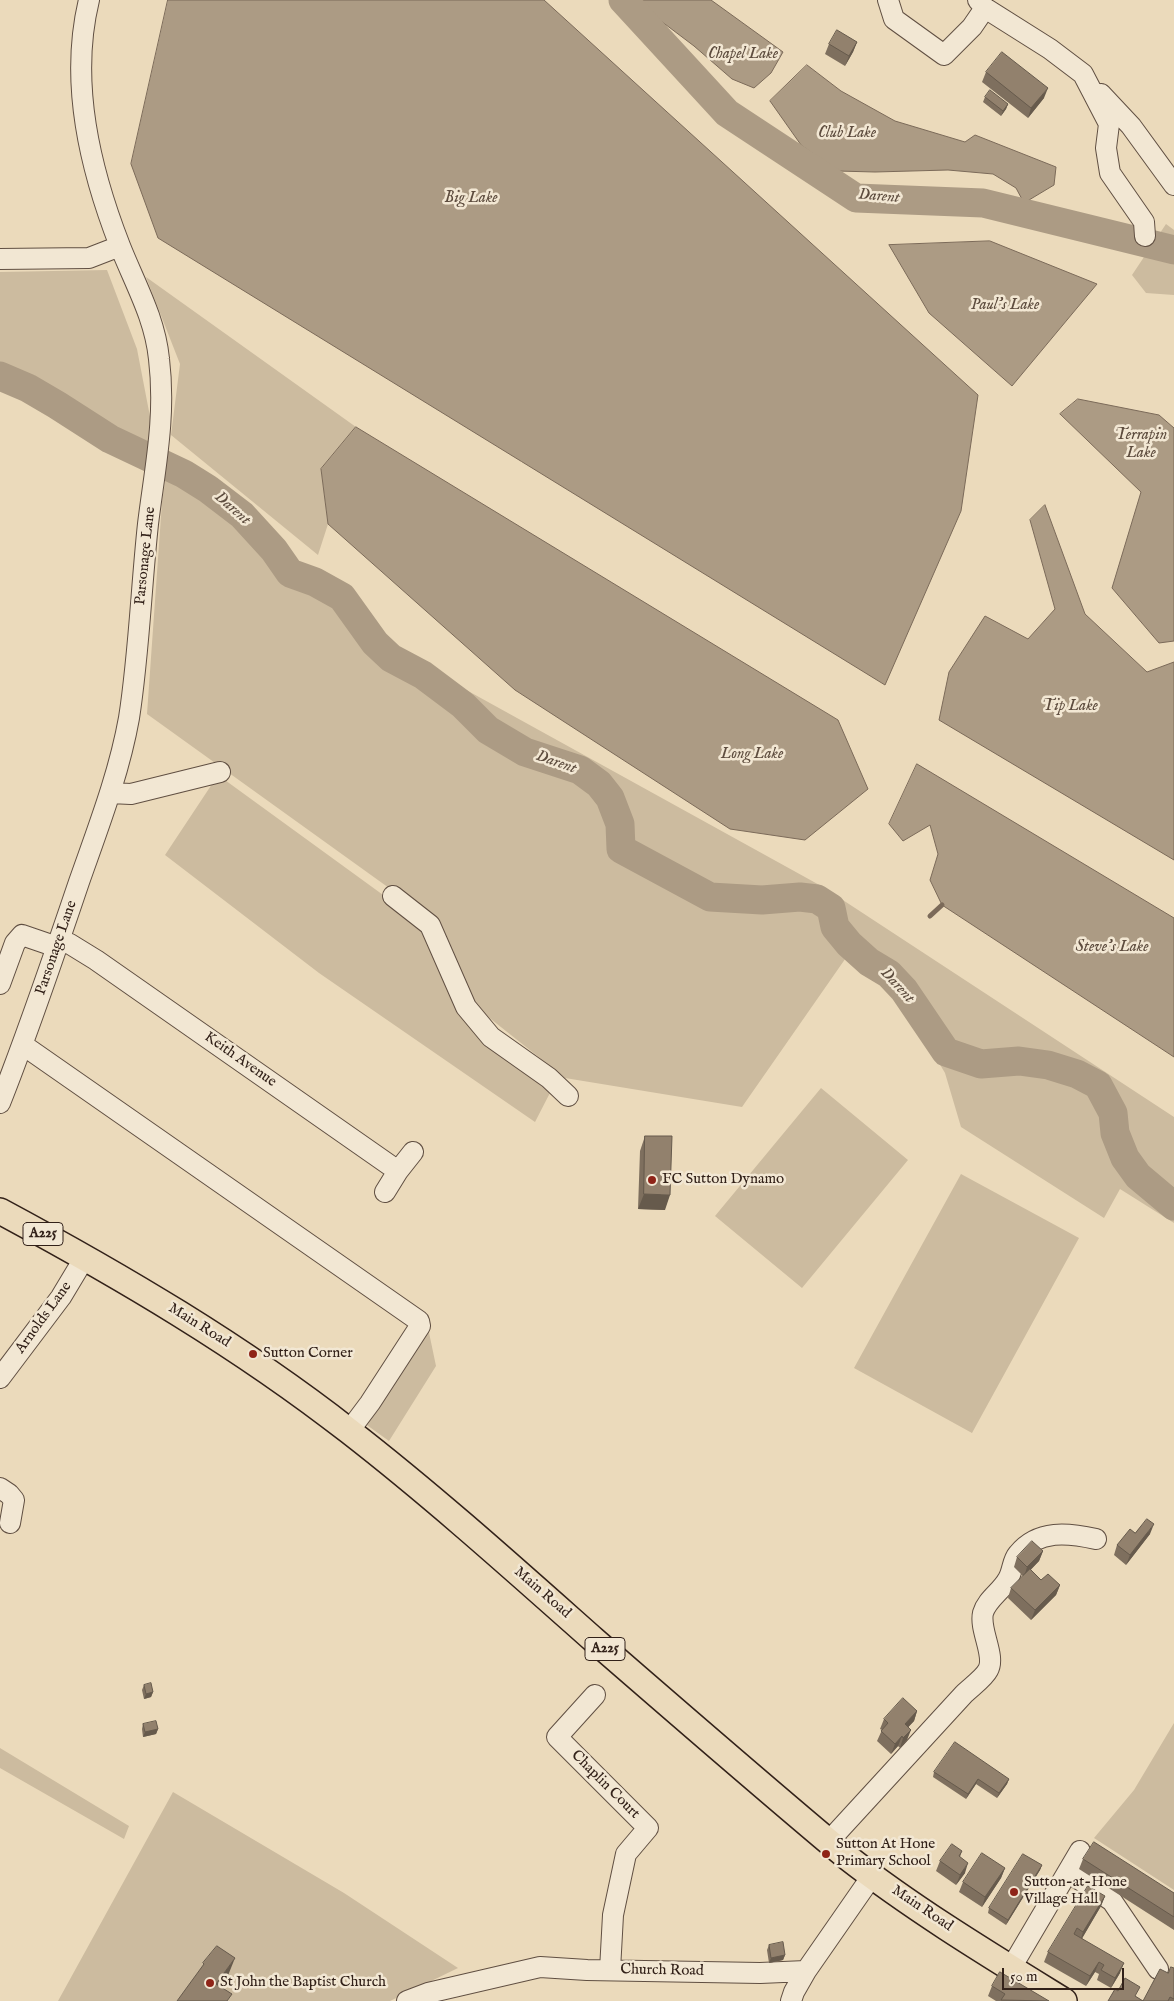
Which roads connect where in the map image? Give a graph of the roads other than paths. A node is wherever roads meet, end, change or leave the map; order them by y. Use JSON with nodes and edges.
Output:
{"nodes":[{"id":1,"x":89,"y":0,"type":"edge"},
{"id":2,"x":888,"y":0,"type":"edge"},
{"id":3,"x":982,"y":4,"type":"edge"},
{"id":4,"x":1083,"y":74,"type":"junction"},
{"id":5,"x":1174,"y":185,"type":"edge"},
{"id":6,"x":1145,"y":236,"type":"dead end"},
{"id":7,"x":120,"y":246,"type":"junction"},
{"id":8,"x":0,"y":259,"type":"edge"},
{"id":9,"x":220,"y":772,"type":"dead end"},
{"id":10,"x":110,"y":793,"type":"junction"},
{"id":11,"x":393,"y":896,"type":"dead end"},
{"id":12,"x":58,"y":944,"type":"junction"},
{"id":13,"x":0,"y":984,"type":"edge"},
{"id":14,"x":23,"y":1045,"type":"junction"},
{"id":15,"x":568,"y":1096,"type":"dead end"},
{"id":16,"x":0,"y":1103,"type":"edge"},
{"id":17,"x":413,"y":1152,"type":"dead end"},
{"id":18,"x":398,"y":1171,"type":"junction"},
{"id":19,"x":385,"y":1192,"type":"dead end"},
{"id":20,"x":0,"y":1211,"type":"edge"},
{"id":21,"x":85,"y":1257,"type":"junction"},
{"id":22,"x":0,"y":1378,"type":"edge"},
{"id":23,"x":350,"y":1431,"type":"junction"},
{"id":24,"x":0,"y":1488,"type":"edge"},
{"id":25,"x":10,"y":1524,"type":"dead end"},
{"id":26,"x":1096,"y":1539,"type":"dead end"},
{"id":27,"x":595,"y":1695,"type":"dead end"},
{"id":28,"x":829,"y":1841,"type":"junction"},
{"id":29,"x":1080,"y":1851,"type":"dead end"},
{"id":30,"x":1068,"y":1872,"type":"junction"},
{"id":31,"x":872,"y":1876,"type":"junction"},
{"id":32,"x":1011,"y":1968,"type":"junction"},
{"id":33,"x":1158,"y":1969,"type":"edge"},
{"id":34,"x":610,"y":1970,"type":"junction"},
{"id":35,"x":806,"y":1971,"type":"junction"},
{"id":36,"x":407,"y":2001,"type":"edge"},
{"id":37,"x":791,"y":2001,"type":"edge"},
{"id":38,"x":1064,"y":2001,"type":"edge"}],
"edges":[{"from":1,"to":7,"type":"street","name":"Parsonage Lane"},
{"from":2,"to":3,"type":"street"},
{"from":3,"to":4,"type":"street"},
{"from":4,"to":5,"type":"street"},
{"from":4,"to":6,"type":"street"},
{"from":7,"to":8,"type":"street"},
{"from":7,"to":10,"type":"street","name":"Parsonage Lane"},
{"from":9,"to":10,"type":"street"},
{"from":10,"to":12,"type":"street","name":"Parsonage Lane"},
{"from":11,"to":15,"type":"street"},
{"from":12,"to":13,"type":"street","name":"Keith Avenue"},
{"from":12,"to":14,"type":"street","name":"Parsonage Lane"},
{"from":12,"to":18,"type":"street","name":"Keith Avenue"},
{"from":14,"to":16,"type":"street","name":"Parsonage Lane"},
{"from":14,"to":23,"type":"street"},
{"from":17,"to":18,"type":"street"},
{"from":18,"to":19,"type":"street"},
{"from":20,"to":21,"type":"main road","name":"Main Road","number":"A225"},
{"from":21,"to":22,"type":"street","name":"Arnolds Lane"},
{"from":21,"to":23,"type":"main road","name":"Main Road","number":"A225"},
{"from":23,"to":28,"type":"main road","name":"Main Road","number":"A225"},
{"from":24,"to":25,"type":"street"},
{"from":26,"to":28,"type":"street"},
{"from":27,"to":34,"type":"street","name":"Chaplin Court"},
{"from":28,"to":31,"type":"main road","name":"Main Road","number":"A225"},
{"from":29,"to":30,"type":"street"},
{"from":30,"to":32,"type":"street"},
{"from":30,"to":33,"type":"street"},
{"from":31,"to":32,"type":"main road","name":"Main Road","number":"A225"},
{"from":31,"to":35,"type":"street"},
{"from":32,"to":38,"type":"main road","name":"Main Road","number":"A225"},
{"from":34,"to":35,"type":"street","name":"Church Road"},
{"from":34,"to":36,"type":"street","name":"Church Road"},
{"from":35,"to":37,"type":"street"}]}
